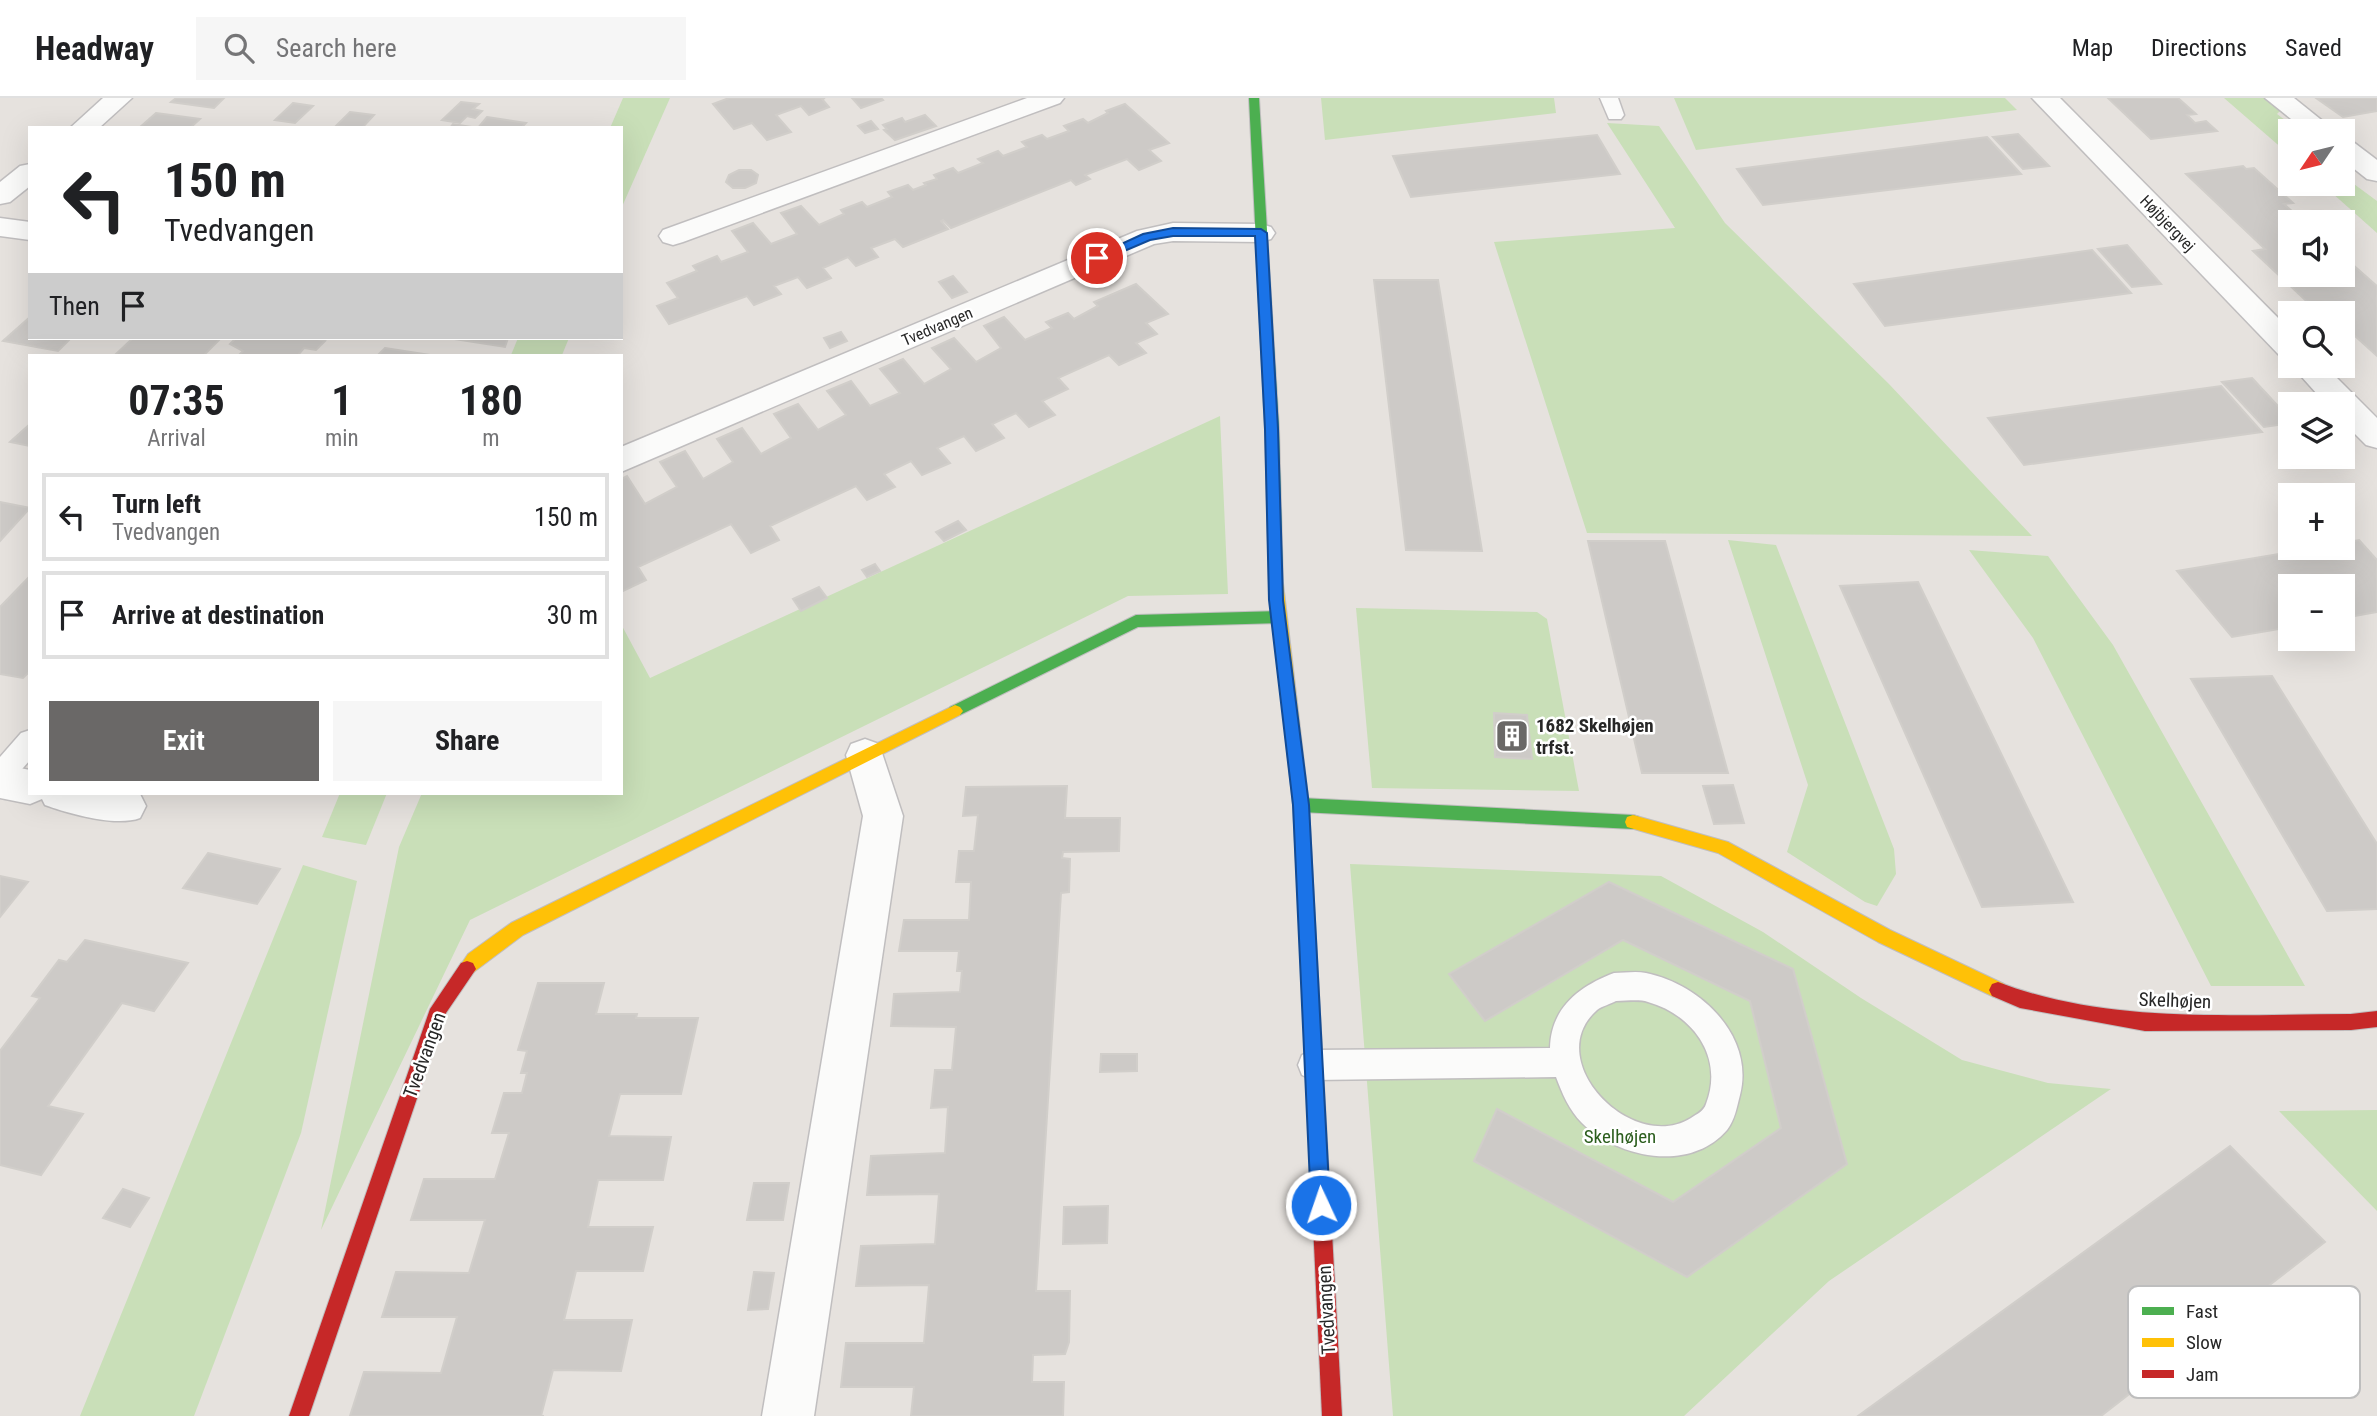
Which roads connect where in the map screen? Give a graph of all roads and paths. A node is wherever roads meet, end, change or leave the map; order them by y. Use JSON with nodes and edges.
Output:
{"nodes":[{"id":1,"x":119,"y":98,"type":"edge"},
{"id":2,"x":1051,"y":98,"type":"edge"},
{"id":3,"x":1254,"y":98,"type":"edge"},
{"id":4,"x":2045,"y":98,"type":"edge"},
{"id":5,"x":2278,"y":98,"type":"edge"},
{"id":6,"x":2306,"y":119,"type":"edge"},
{"id":7,"x":85,"y":126,"type":"edge"},
{"id":8,"x":2356,"y":157,"type":"edge"},
{"id":9,"x":2377,"y":173,"type":"edge"},
{"id":10,"x":28,"y":174,"type":"edge"},
{"id":11,"x":0,"y":196,"type":"edge"},
{"id":12,"x":0,"y":227,"type":"edge"},
{"id":13,"x":28,"y":231,"type":"edge"},
{"id":14,"x":1261,"y":233,"type":"junction"},
{"id":15,"x":673,"y":236,"type":"dead end"},
{"id":16,"x":2278,"y":336,"type":"edge"},
{"id":17,"x":2319,"y":378,"type":"edge"},
{"id":18,"x":2377,"y":437,"type":"edge"},
{"id":19,"x":623,"y":459,"type":"edge"},
{"id":20,"x":1278,"y":617,"type":"junction"},
{"id":21,"x":28,"y":744,"type":"edge"},
{"id":22,"x":865,"y":755,"type":"junction"},
{"id":23,"x":0,"y":779,"type":"edge"},
{"id":24,"x":28,"y":786,"type":"edge"},
{"id":25,"x":69,"y":795,"type":"edge"},
{"id":26,"x":1301,"y":805,"type":"junction"},
{"id":27,"x":126,"y":806,"type":"dead end"},
{"id":28,"x":2377,"y":1019,"type":"edge"},
{"id":29,"x":1565,"y":1062,"type":"junction"},
{"id":30,"x":1313,"y":1065,"type":"junction"},
{"id":31,"x":299,"y":1416,"type":"edge"},
{"id":32,"x":788,"y":1416,"type":"edge"},
{"id":33,"x":1332,"y":1416,"type":"edge"}],
"edges":[{"from":1,"to":7,"type":"street"},
{"from":2,"to":15,"type":"street"},
{"from":3,"to":14,"type":"street","name":"Tvedvangen"},
{"from":4,"to":16,"type":"street","name":"Højbjergvej"},
{"from":5,"to":6,"type":"street"},
{"from":8,"to":9,"type":"street"},
{"from":10,"to":11,"type":"street"},
{"from":12,"to":13,"type":"street"},
{"from":14,"to":19,"type":"street","name":"Tvedvangen"},
{"from":14,"to":20,"type":"street","name":"Tvedvangen"},
{"from":17,"to":18,"type":"street"},
{"from":20,"to":22,"type":"street","name":"Tvedvangen"},
{"from":20,"to":26,"type":"street","name":"Tvedvangen"},
{"from":21,"to":23,"type":"lane"},
{"from":22,"to":31,"type":"street","name":"Tvedvangen"},
{"from":22,"to":32,"type":"street"},
{"from":23,"to":24,"type":"street"},
{"from":25,"to":27,"type":"street"},
{"from":26,"to":28,"type":"street","name":"Skelhøjen"},
{"from":26,"to":30,"type":"street","name":"Tvedvangen"},
{"from":29,"to":29,"type":"lane"},
{"from":29,"to":30,"type":"lane"},
{"from":30,"to":33,"type":"street","name":"Tvedvangen"}]}
